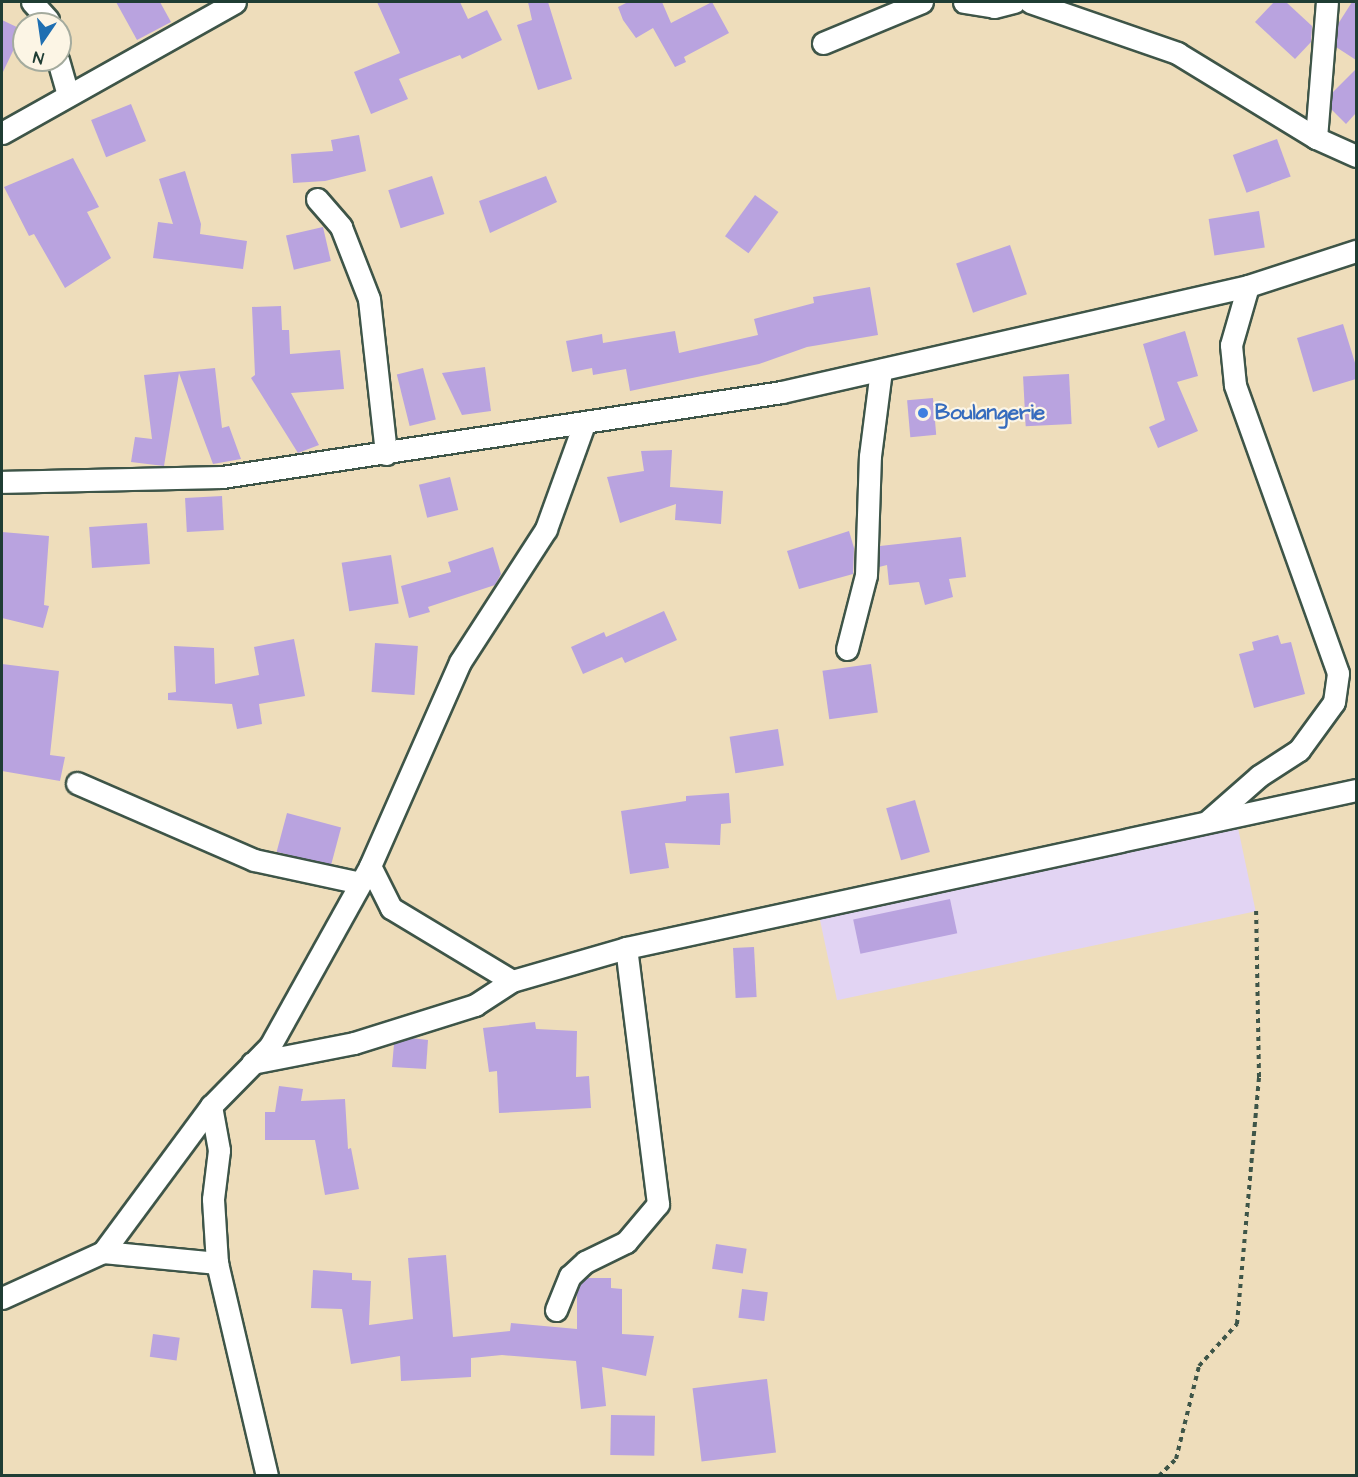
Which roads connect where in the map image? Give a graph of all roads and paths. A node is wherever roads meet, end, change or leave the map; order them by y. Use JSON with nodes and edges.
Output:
{"nodes":[{"id":1,"x":32,"y":2,"type":"edge"},
{"id":2,"x":235,"y":2,"type":"edge"},
{"id":3,"x":922,"y":2,"type":"edge"},
{"id":4,"x":964,"y":2,"type":"edge"},
{"id":5,"x":1014,"y":2,"type":"edge"},
{"id":6,"x":1030,"y":2,"type":"edge"},
{"id":7,"x":1326,"y":2,"type":"edge"},
{"id":8,"x":45,"y":12,"type":"edge"},
{"id":9,"x":823,"y":43,"type":"dead end"},
{"id":10,"x":61,"y":72,"type":"edge"},
{"id":11,"x":68,"y":95,"type":"junction"},
{"id":12,"x":2,"y":133,"type":"edge"},
{"id":13,"x":1316,"y":138,"type":"junction"},
{"id":14,"x":1356,"y":156,"type":"edge"},
{"id":15,"x":317,"y":199,"type":"dead end"},
{"id":16,"x":1356,"y":251,"type":"edge"},
{"id":17,"x":1248,"y":286,"type":"junction"},
{"id":18,"x":881,"y":370,"type":"junction"},
{"id":19,"x":584,"y":424,"type":"junction"},
{"id":20,"x":386,"y":454,"type":"junction"},
{"id":21,"x":2,"y":482,"type":"edge"},
{"id":22,"x":847,"y":649,"type":"dead end"},
{"id":23,"x":77,"y":783,"type":"dead end"},
{"id":24,"x":1356,"y":790,"type":"edge"},
{"id":25,"x":1208,"y":821,"type":"junction"},
{"id":26,"x":365,"y":874,"type":"junction"},
{"id":27,"x":1256,"y":912,"type":"dead end"},
{"id":28,"x":626,"y":948,"type":"junction"},
{"id":29,"x":512,"y":981,"type":"junction"},
{"id":30,"x":250,"y":1063,"type":"junction"},
{"id":31,"x":212,"y":1106,"type":"junction"},
{"id":32,"x":103,"y":1252,"type":"junction"},
{"id":33,"x":217,"y":1263,"type":"junction"},
{"id":34,"x":2,"y":1298,"type":"edge"},
{"id":35,"x":556,"y":1310,"type":"dead end"},
{"id":36,"x":267,"y":1476,"type":"edge"},
{"id":37,"x":1159,"y":1476,"type":"edge"}],
"edges":[{"from":1,"to":8,"type":"street"},
{"from":2,"to":11,"type":"street"},
{"from":3,"to":9,"type":"street"},
{"from":4,"to":5,"type":"street"},
{"from":6,"to":13,"type":"street"},
{"from":7,"to":13,"type":"street"},
{"from":10,"to":11,"type":"street"},
{"from":11,"to":12,"type":"street"},
{"from":13,"to":14,"type":"street"},
{"from":15,"to":20,"type":"street"},
{"from":16,"to":17,"type":"street"},
{"from":17,"to":18,"type":"street"},
{"from":17,"to":25,"type":"street"},
{"from":18,"to":19,"type":"street"},
{"from":18,"to":22,"type":"street"},
{"from":19,"to":20,"type":"street"},
{"from":19,"to":26,"type":"street"},
{"from":20,"to":21,"type":"street"},
{"from":23,"to":26,"type":"street"},
{"from":24,"to":25,"type":"street"},
{"from":25,"to":28,"type":"street"},
{"from":26,"to":29,"type":"street"},
{"from":26,"to":30,"type":"street"},
{"from":27,"to":37,"type":"path"},
{"from":28,"to":29,"type":"street"},
{"from":28,"to":35,"type":"street"},
{"from":29,"to":30,"type":"street"},
{"from":30,"to":31,"type":"street"},
{"from":31,"to":32,"type":"street"},
{"from":31,"to":33,"type":"street"},
{"from":32,"to":33,"type":"street"},
{"from":32,"to":34,"type":"street"},
{"from":33,"to":36,"type":"street"}]}
